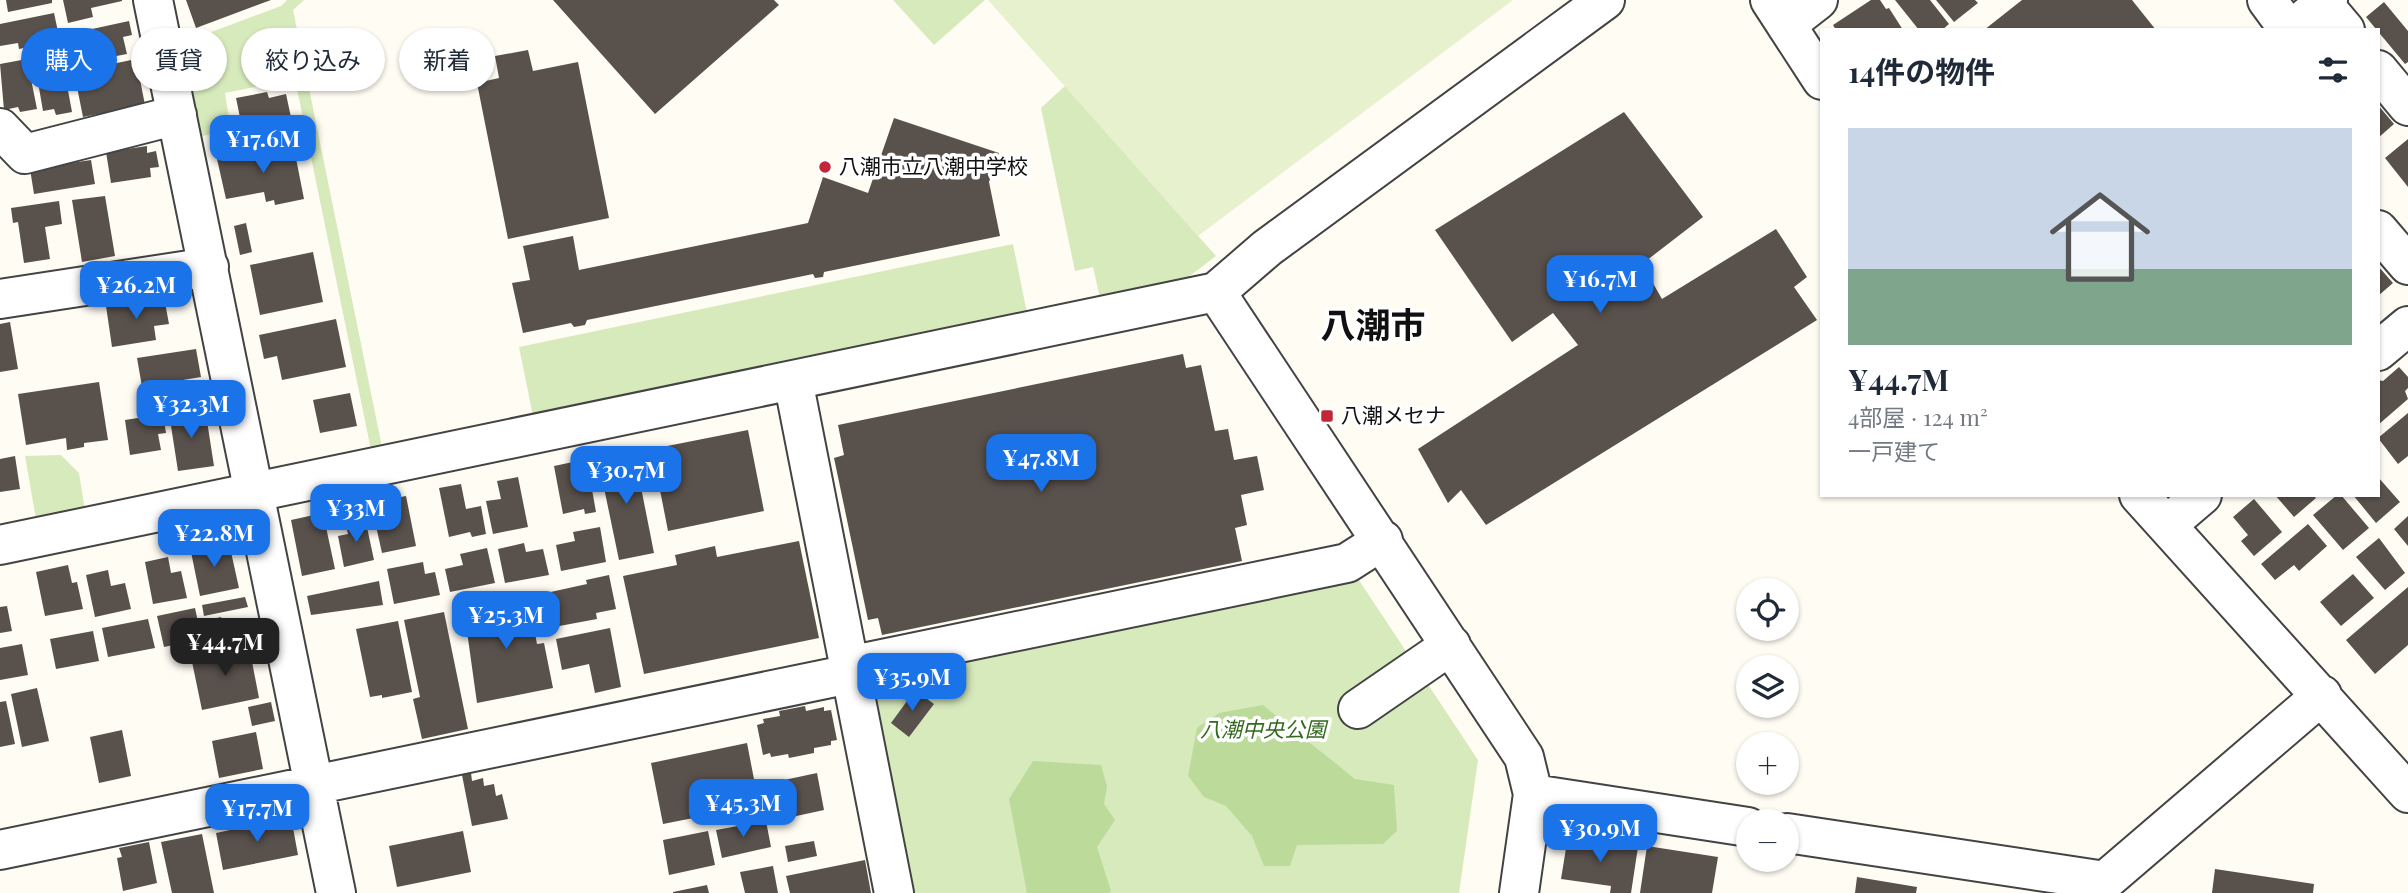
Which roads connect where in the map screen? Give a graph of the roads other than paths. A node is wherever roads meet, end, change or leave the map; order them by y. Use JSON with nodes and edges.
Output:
{"nodes":[{"id":1,"x":153,"y":0,"type":"edge"},
{"id":2,"x":1605,"y":0,"type":"edge"},
{"id":3,"x":1818,"y":0,"type":"edge"},
{"id":4,"x":2267,"y":0,"type":"edge"},
{"id":5,"x":2332,"y":11,"type":"edge"},
{"id":6,"x":1778,"y":13,"type":"edge"},
{"id":7,"x":2288,"y":28,"type":"edge"},
{"id":8,"x":2294,"y":28,"type":"edge"},
{"id":9,"x":2380,"y":72,"type":"edge"},
{"id":10,"x":1820,"y":77,"type":"edge"},
{"id":11,"x":2408,"y":106,"type":"edge"},
{"id":12,"x":177,"y":115,"type":"junction"},
{"id":13,"x":0,"y":128,"type":"edge"},
{"id":14,"x":2380,"y":232,"type":"edge"},
{"id":15,"x":2408,"y":265,"type":"edge"},
{"id":16,"x":209,"y":267,"type":"junction"},
{"id":17,"x":1216,"y":292,"type":"junction"},
{"id":18,"x":0,"y":299,"type":"edge"},
{"id":19,"x":2408,"y":326,"type":"edge"},
{"id":20,"x":2380,"y":349,"type":"edge"},
{"id":21,"x":793,"y":380,"type":"junction"},
{"id":22,"x":253,"y":492,"type":"junction"},
{"id":23,"x":2141,"y":497,"type":"edge"},
{"id":24,"x":2200,"y":497,"type":"edge"},
{"id":25,"x":2168,"y":524,"type":"junction"},
{"id":26,"x":1383,"y":540,"type":"junction"},
{"id":27,"x":0,"y":545,"type":"edge"},
{"id":28,"x":1451,"y":645,"type":"junction"},
{"id":29,"x":849,"y":670,"type":"junction"},
{"id":30,"x":2322,"y":695,"type":"junction"},
{"id":31,"x":1359,"y":709,"type":"dead end"},
{"id":32,"x":314,"y":785,"type":"junction"},
{"id":33,"x":2408,"y":793,"type":"edge"},
{"id":34,"x":1534,"y":794,"type":"junction"},
{"id":35,"x":1736,"y":825,"type":"edge"},
{"id":36,"x":1799,"y":834,"type":"edge"},
{"id":37,"x":0,"y":850,"type":"edge"},
{"id":38,"x":2105,"y":887,"type":"edge"},
{"id":39,"x":336,"y":893,"type":"edge"},
{"id":40,"x":894,"y":893,"type":"edge"},
{"id":41,"x":1518,"y":893,"type":"edge"}],
"edges":[{"from":1,"to":12,"type":"street"},
{"from":2,"to":17,"type":"street"},
{"from":3,"to":6,"type":"street"},
{"from":4,"to":7,"type":"street"},
{"from":5,"to":8,"type":"street"},
{"from":6,"to":10,"type":"street"},
{"from":9,"to":11,"type":"street"},
{"from":12,"to":13,"type":"street"},
{"from":12,"to":16,"type":"street"},
{"from":14,"to":15,"type":"street"},
{"from":16,"to":18,"type":"street"},
{"from":16,"to":22,"type":"street"},
{"from":17,"to":21,"type":"street"},
{"from":17,"to":26,"type":"street"},
{"from":19,"to":20,"type":"street"},
{"from":21,"to":22,"type":"street"},
{"from":21,"to":29,"type":"street"},
{"from":22,"to":27,"type":"street"},
{"from":22,"to":32,"type":"street"},
{"from":23,"to":25,"type":"street"},
{"from":24,"to":25,"type":"street"},
{"from":25,"to":30,"type":"street"},
{"from":26,"to":28,"type":"street"},
{"from":26,"to":29,"type":"street"},
{"from":28,"to":31,"type":"street"},
{"from":28,"to":34,"type":"street"},
{"from":29,"to":32,"type":"street"},
{"from":29,"to":40,"type":"street"},
{"from":30,"to":33,"type":"street"},
{"from":30,"to":38,"type":"street"},
{"from":32,"to":37,"type":"street"},
{"from":32,"to":39,"type":"street"},
{"from":34,"to":35,"type":"street"},
{"from":34,"to":41,"type":"street"},
{"from":36,"to":38,"type":"street"}]}
